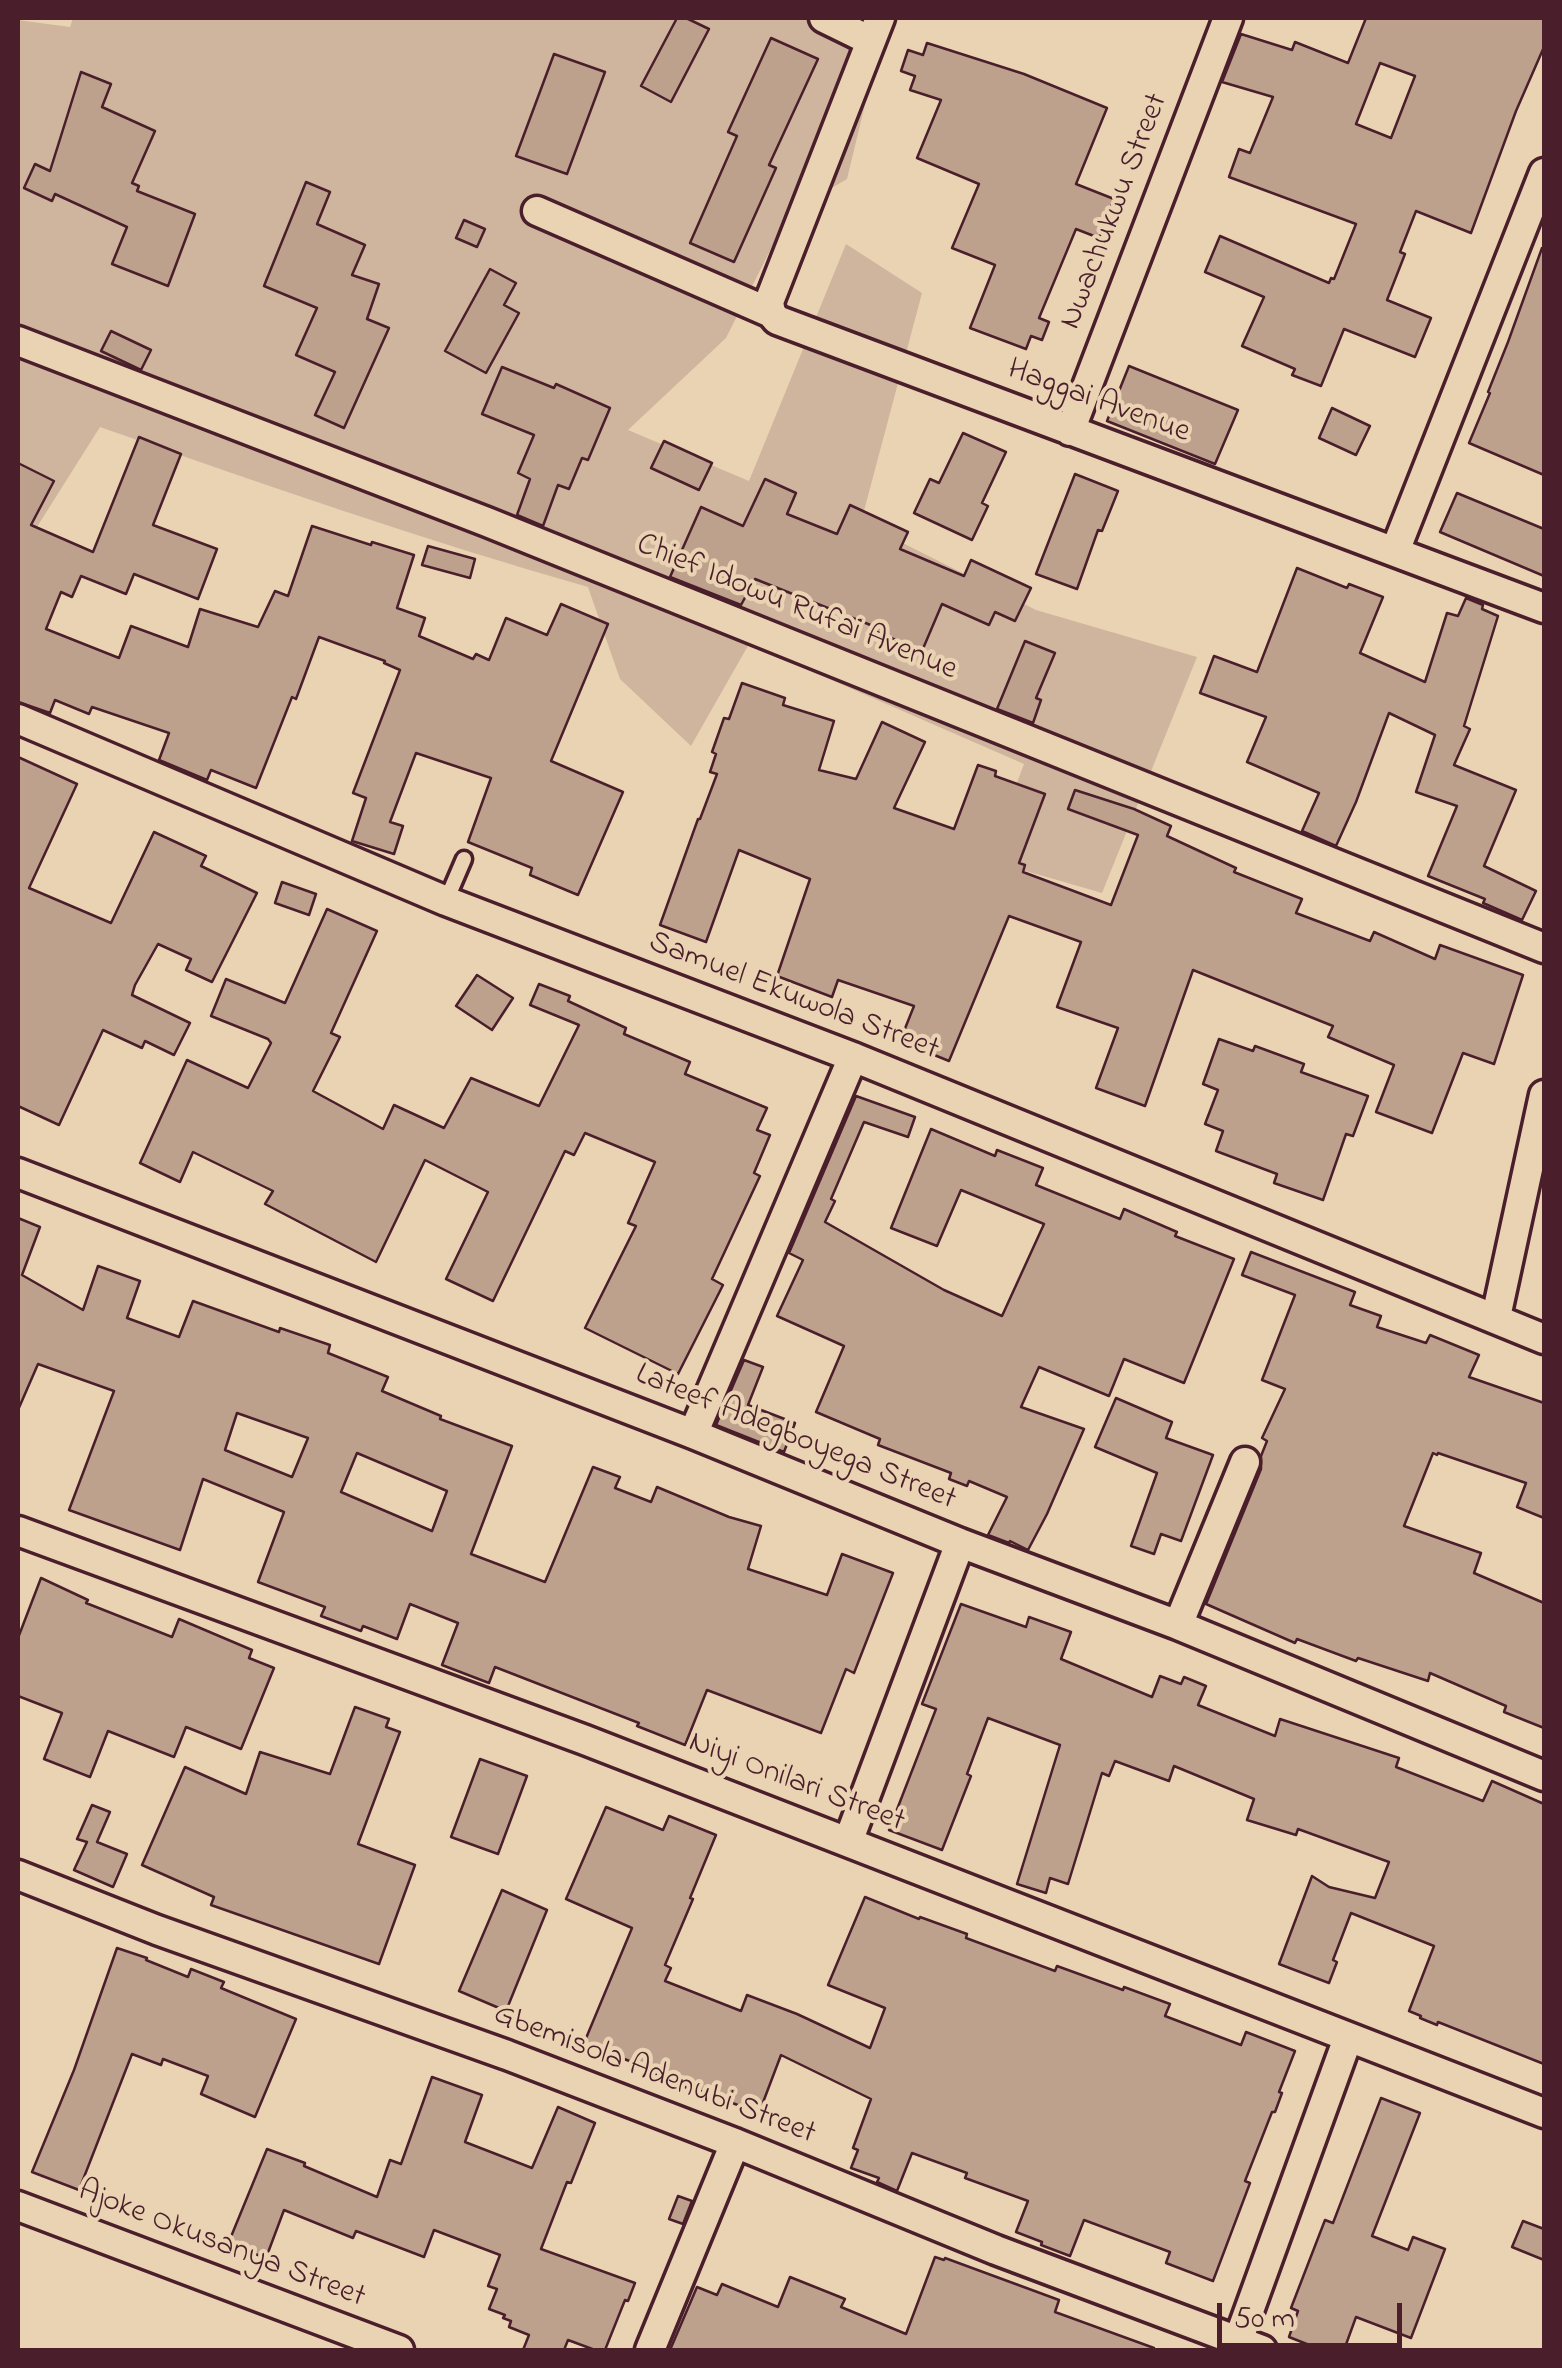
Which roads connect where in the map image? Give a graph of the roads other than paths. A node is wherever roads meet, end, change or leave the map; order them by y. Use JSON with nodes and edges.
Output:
{"nodes":[{"id":1,"x":824,"y":18,"type":"edge"},
{"id":2,"x":1228,"y":18,"type":"edge"},
{"id":3,"x":876,"y":29,"type":"edge"},
{"id":4,"x":1544,"y":173,"type":"edge"},
{"id":5,"x":537,"y":211,"type":"dead end"},
{"id":6,"x":774,"y":316,"type":"junction"},
{"id":7,"x":18,"y":341,"type":"edge"},
{"id":8,"x":1070,"y":431,"type":"junction"},
{"id":9,"x":1395,"y":551,"type":"junction"},
{"id":10,"x":1544,"y":608,"type":"edge"},
{"id":11,"x":18,"y":719,"type":"edge"},
{"id":12,"x":464,"y":860,"type":"dead end"},
{"id":13,"x":446,"y":901,"type":"junction"},
{"id":14,"x":1544,"y":948,"type":"edge"},
{"id":15,"x":852,"y":1057,"type":"junction"},
{"id":16,"x":1544,"y":1095,"type":"edge"},
{"id":17,"x":18,"y":1173,"type":"edge"},
{"id":18,"x":1496,"y":1317,"type":"junction"},
{"id":19,"x":1544,"y":1339,"type":"edge"},
{"id":20,"x":693,"y":1434,"type":"junction"},
{"id":21,"x":1245,"y":1462,"type":"dead end"},
{"id":22,"x":18,"y":1531,"type":"edge"},
{"id":23,"x":960,"y":1543,"type":"junction"},
{"id":24,"x":1178,"y":1626,"type":"junction"},
{"id":25,"x":1544,"y":1776,"type":"edge"},
{"id":26,"x":848,"y":1842,"type":"junction"},
{"id":27,"x":18,"y":1874,"type":"edge"},
{"id":28,"x":1348,"y":2038,"type":"junction"},
{"id":29,"x":1544,"y":2113,"type":"edge"},
{"id":30,"x":735,"y":2143,"type":"junction"},
{"id":31,"x":18,"y":2206,"type":"edge"},
{"id":32,"x":1250,"y":2346,"type":"edge"},
{"id":33,"x":399,"y":2350,"type":"edge"},
{"id":34,"x":650,"y":2350,"type":"edge"}],
"edges":[{"from":1,"to":3,"type":"street"},
{"from":2,"to":8,"type":"street","name":"Nwachukwu Street"},
{"from":3,"to":6,"type":"street"},
{"from":4,"to":9,"type":"street"},
{"from":5,"to":6,"type":"street","name":"Haggai Avenue"},
{"from":6,"to":8,"type":"street","name":"Haggai Avenue"},
{"from":7,"to":14,"type":"street","name":"Chief Idowu Rufai Avenue"},
{"from":8,"to":9,"type":"street","name":"Haggai Avenue"},
{"from":9,"to":10,"type":"street","name":"Haggai Avenue"},
{"from":11,"to":13,"type":"street","name":"Samuel Ekuwola Street"},
{"from":12,"to":13,"type":"lane"},
{"from":13,"to":15,"type":"street","name":"Samuel Ekuwola Street"},
{"from":15,"to":18,"type":"street","name":"Samuel Ekuwola Street"},
{"from":15,"to":20,"type":"street"},
{"from":16,"to":18,"type":"street"},
{"from":17,"to":20,"type":"street","name":"Lateef Adegboyega Street"},
{"from":18,"to":19,"type":"street","name":"Samuel Ekuwola Street"},
{"from":20,"to":23,"type":"street","name":"Lateef Adegboyega Street"},
{"from":21,"to":24,"type":"street"},
{"from":22,"to":26,"type":"street","name":"Niyi Onilari Street"},
{"from":23,"to":24,"type":"street","name":"Lateef Adegboyega Street"},
{"from":23,"to":26,"type":"street"},
{"from":24,"to":25,"type":"street","name":"Lateef Adegboyega Street"},
{"from":26,"to":28,"type":"street","name":"Niyi Onilari Street"},
{"from":27,"to":30,"type":"street","name":"Gbemisola Adenubi Street"},
{"from":28,"to":29,"type":"street","name":"Niyi Onilari Street"},
{"from":28,"to":32,"type":"street"},
{"from":30,"to":32,"type":"street","name":"Gbemisola Adenubi Street"},
{"from":30,"to":34,"type":"street"},
{"from":31,"to":33,"type":"street","name":"Ajoke Okusanya Street"}]}
